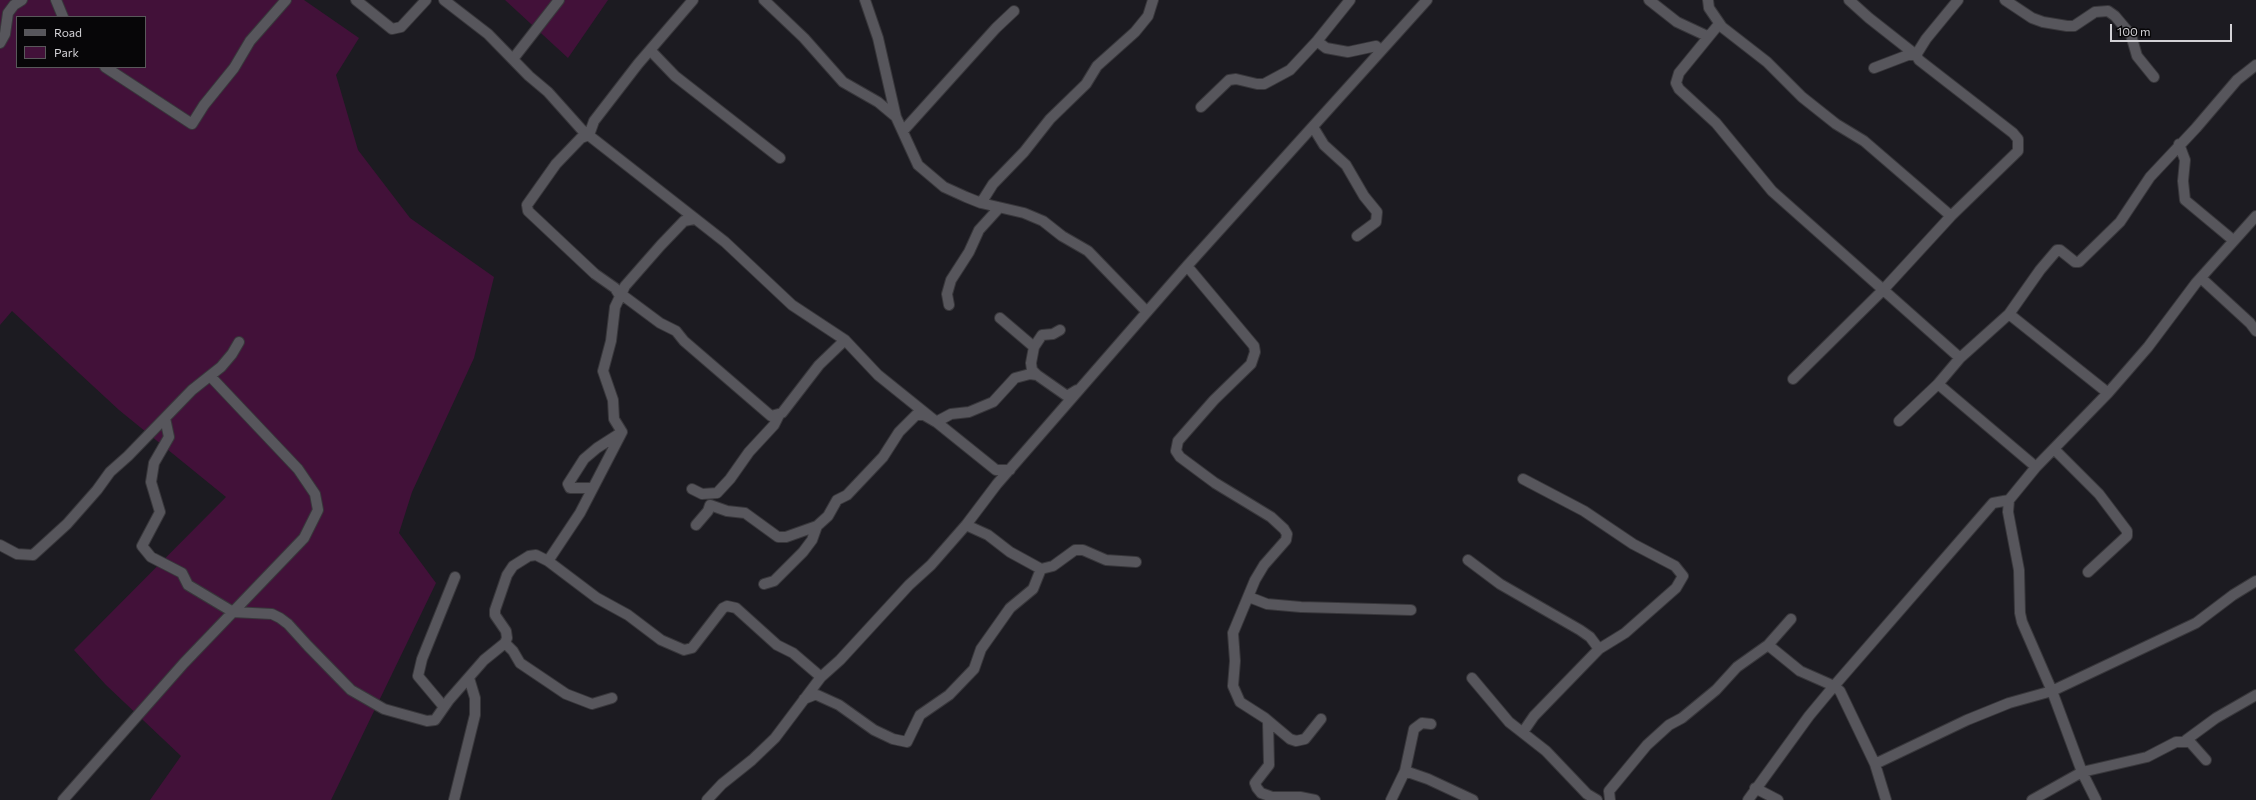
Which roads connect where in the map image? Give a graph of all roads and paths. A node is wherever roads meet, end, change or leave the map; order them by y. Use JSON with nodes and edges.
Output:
{"nodes":[{"id":1,"x":22,"y":0,"type":"edge"},
{"id":2,"x":56,"y":0,"type":"edge"},
{"id":3,"x":286,"y":0,"type":"edge"},
{"id":4,"x":356,"y":0,"type":"edge"},
{"id":5,"x":426,"y":0,"type":"edge"},
{"id":6,"x":444,"y":0,"type":"edge"},
{"id":7,"x":559,"y":0,"type":"edge"},
{"id":8,"x":693,"y":0,"type":"edge"},
{"id":9,"x":764,"y":0,"type":"edge"},
{"id":10,"x":865,"y":0,"type":"edge"},
{"id":11,"x":1153,"y":0,"type":"edge"},
{"id":12,"x":1350,"y":0,"type":"edge"},
{"id":13,"x":1427,"y":0,"type":"edge"},
{"id":14,"x":1649,"y":0,"type":"edge"},
{"id":15,"x":1708,"y":0,"type":"edge"},
{"id":16,"x":1849,"y":0,"type":"edge"},
{"id":17,"x":1958,"y":0,"type":"edge"},
{"id":18,"x":2005,"y":0,"type":"edge"},
{"id":19,"x":1014,"y":11,"type":"dead end"},
{"id":20,"x":63,"y":16,"type":"edge"},
{"id":21,"x":1719,"y":24,"type":"junction"},
{"id":22,"x":1707,"y":36,"type":"junction"},
{"id":23,"x":1317,"y":41,"type":"junction"},
{"id":24,"x":0,"y":43,"type":"edge"},
{"id":25,"x":650,"y":50,"type":"junction"},
{"id":26,"x":1381,"y":51,"type":"junction"},
{"id":27,"x":1916,"y":55,"type":"junction"},
{"id":28,"x":513,"y":59,"type":"junction"},
{"id":29,"x":2256,"y":65,"type":"edge"},
{"id":30,"x":107,"y":68,"type":"edge"},
{"id":31,"x":1874,"y":68,"type":"dead end"},
{"id":32,"x":2154,"y":77,"type":"dead end"},
{"id":33,"x":1201,"y":107,"type":"dead end"},
{"id":34,"x":896,"y":117,"type":"junction"},
{"id":35,"x":1312,"y":127,"type":"junction"},
{"id":36,"x":903,"y":131,"type":"junction"},
{"id":37,"x":584,"y":134,"type":"junction"},
{"id":38,"x":2179,"y":144,"type":"junction"},
{"id":39,"x":780,"y":158,"type":"dead end"},
{"id":40,"x":981,"y":203,"type":"junction"},
{"id":41,"x":999,"y":208,"type":"junction"},
{"id":42,"x":1951,"y":216,"type":"junction"},
{"id":43,"x":2256,"y":216,"type":"edge"},
{"id":44,"x":694,"y":219,"type":"junction"},
{"id":45,"x":1357,"y":236,"type":"dead end"},
{"id":46,"x":2233,"y":240,"type":"junction"},
{"id":47,"x":1187,"y":266,"type":"junction"},
{"id":48,"x":2201,"y":278,"type":"junction"},
{"id":49,"x":1882,"y":290,"type":"junction"},
{"id":50,"x":620,"y":291,"type":"junction"},
{"id":51,"x":949,"y":305,"type":"dead end"},
{"id":52,"x":1147,"y":312,"type":"junction"},
{"id":53,"x":2009,"y":314,"type":"junction"},
{"id":54,"x":1000,"y":318,"type":"dead end"},
{"id":55,"x":1060,"y":330,"type":"dead end"},
{"id":56,"x":2256,"y":332,"type":"edge"},
{"id":57,"x":844,"y":340,"type":"junction"},
{"id":58,"x":239,"y":342,"type":"dead end"},
{"id":59,"x":1034,"y":347,"type":"junction"},
{"id":60,"x":1960,"y":358,"type":"junction"},
{"id":61,"x":1036,"y":375,"type":"junction"},
{"id":62,"x":210,"y":376,"type":"junction"},
{"id":63,"x":1793,"y":379,"type":"dead end"},
{"id":64,"x":1085,"y":384,"type":"junction"},
{"id":65,"x":1938,"y":384,"type":"junction"},
{"id":66,"x":2108,"y":393,"type":"junction"},
{"id":67,"x":779,"y":415,"type":"junction"},
{"id":68,"x":165,"y":418,"type":"junction"},
{"id":69,"x":1899,"y":421,"type":"dead end"},
{"id":70,"x":936,"y":422,"type":"junction"},
{"id":71,"x":622,"y":432,"type":"junction"},
{"id":72,"x":2054,"y":448,"type":"junction"},
{"id":73,"x":2036,"y":467,"type":"junction"},
{"id":74,"x":996,"y":470,"type":"junction"},
{"id":75,"x":1010,"y":470,"type":"junction"},
{"id":76,"x":1523,"y":479,"type":"dead end"},
{"id":77,"x":997,"y":484,"type":"junction"},
{"id":78,"x":592,"y":488,"type":"junction"},
{"id":79,"x":692,"y":489,"type":"dead end"},
{"id":80,"x":716,"y":493,"type":"junction"},
{"id":81,"x":2008,"y":500,"type":"junction"},
{"id":82,"x":1993,"y":503,"type":"junction"},
{"id":83,"x":710,"y":505,"type":"junction"},
{"id":84,"x":2008,"y":512,"type":"junction"},
{"id":85,"x":696,"y":525,"type":"dead end"},
{"id":86,"x":817,"y":526,"type":"junction"},
{"id":87,"x":966,"y":526,"type":"junction"},
{"id":88,"x":0,"y":545,"type":"edge"},
{"id":89,"x":1468,"y":560,"type":"dead end"},
{"id":90,"x":548,"y":561,"type":"junction"},
{"id":91,"x":1136,"y":562,"type":"dead end"},
{"id":92,"x":1041,"y":569,"type":"junction"},
{"id":93,"x":2088,"y":572,"type":"dead end"},
{"id":94,"x":455,"y":577,"type":"dead end"},
{"id":95,"x":2256,"y":581,"type":"edge"},
{"id":96,"x":764,"y":584,"type":"dead end"},
{"id":97,"x":1249,"y":597,"type":"junction"},
{"id":98,"x":1411,"y":610,"type":"dead end"},
{"id":99,"x":233,"y":612,"type":"junction"},
{"id":100,"x":1791,"y":619,"type":"dead end"},
{"id":101,"x":505,"y":644,"type":"junction"},
{"id":102,"x":1768,"y":645,"type":"junction"},
{"id":103,"x":1600,"y":649,"type":"junction"},
{"id":104,"x":821,"y":677,"type":"junction"},
{"id":105,"x":1472,"y":678,"type":"dead end"},
{"id":106,"x":1834,"y":686,"type":"junction"},
{"id":107,"x":466,"y":688,"type":"junction"},
{"id":108,"x":2052,"y":691,"type":"junction"},
{"id":109,"x":2256,"y":695,"type":"edge"},
{"id":110,"x":612,"y":698,"type":"dead end"},
{"id":111,"x":804,"y":699,"type":"junction"},
{"id":112,"x":444,"y":707,"type":"junction"},
{"id":113,"x":1321,"y":719,"type":"dead end"},
{"id":114,"x":1268,"y":722,"type":"junction"},
{"id":115,"x":1431,"y":724,"type":"dead end"},
{"id":116,"x":1523,"y":732,"type":"junction"},
{"id":117,"x":2186,"y":740,"type":"junction"},
{"id":118,"x":2206,"y":760,"type":"dead end"},
{"id":119,"x":1875,"y":764,"type":"junction"},
{"id":120,"x":1405,"y":772,"type":"junction"},
{"id":121,"x":2082,"y":772,"type":"junction"},
{"id":122,"x":1755,"y":788,"type":"junction"},
{"id":123,"x":1609,"y":795,"type":"edge"},
{"id":124,"x":63,"y":800,"type":"edge"},
{"id":125,"x":454,"y":800,"type":"edge"},
{"id":126,"x":707,"y":800,"type":"edge"},
{"id":127,"x":1315,"y":800,"type":"edge"},
{"id":128,"x":1391,"y":800,"type":"edge"},
{"id":129,"x":1473,"y":800,"type":"edge"},
{"id":130,"x":1597,"y":800,"type":"edge"},
{"id":131,"x":1748,"y":800,"type":"edge"},
{"id":132,"x":1778,"y":800,"type":"edge"},
{"id":133,"x":1886,"y":800,"type":"edge"},
{"id":134,"x":2032,"y":800,"type":"edge"},
{"id":135,"x":2096,"y":800,"type":"edge"}],
"edges":[{"from":1,"to":24,"type":"street"},
{"from":2,"to":20,"type":"street"},
{"from":3,"to":30,"type":"street"},
{"from":4,"to":5,"type":"street"},
{"from":6,"to":28,"type":"street"},
{"from":7,"to":28,"type":"street"},
{"from":8,"to":25,"type":"street"},
{"from":9,"to":34,"type":"street"},
{"from":10,"to":34,"type":"street"},
{"from":11,"to":40,"type":"street"},
{"from":12,"to":23,"type":"street"},
{"from":13,"to":26,"type":"street"},
{"from":14,"to":22,"type":"street"},
{"from":15,"to":21,"type":"street"},
{"from":16,"to":27,"type":"street"},
{"from":17,"to":27,"type":"street"},
{"from":18,"to":32,"type":"street"},
{"from":19,"to":36,"type":"street"},
{"from":21,"to":22,"type":"street"},
{"from":21,"to":42,"type":"street"},
{"from":22,"to":49,"type":"street"},
{"from":23,"to":26,"type":"street"},
{"from":23,"to":33,"type":"street"},
{"from":25,"to":37,"type":"street"},
{"from":25,"to":39,"type":"street"},
{"from":26,"to":35,"type":"street"},
{"from":27,"to":31,"type":"street"},
{"from":27,"to":42,"type":"street"},
{"from":28,"to":37,"type":"street"},
{"from":29,"to":38,"type":"street"},
{"from":34,"to":36,"type":"street"},
{"from":35,"to":45,"type":"street"},
{"from":35,"to":47,"type":"street"},
{"from":36,"to":40,"type":"street"},
{"from":37,"to":44,"type":"street"},
{"from":37,"to":50,"type":"street"},
{"from":38,"to":46,"type":"street"},
{"from":38,"to":53,"type":"street"},
{"from":40,"to":41,"type":"street"},
{"from":41,"to":51,"type":"street"},
{"from":41,"to":52,"type":"street"},
{"from":42,"to":49,"type":"street"},
{"from":43,"to":46,"type":"street"},
{"from":44,"to":50,"type":"street"},
{"from":44,"to":57,"type":"street"},
{"from":46,"to":48,"type":"street"},
{"from":47,"to":52,"type":"street"},
{"from":47,"to":97,"type":"street"},
{"from":48,"to":56,"type":"street"},
{"from":48,"to":66,"type":"street"},
{"from":49,"to":60,"type":"street"},
{"from":49,"to":63,"type":"street"},
{"from":50,"to":67,"type":"street"},
{"from":50,"to":71,"type":"street"},
{"from":52,"to":64,"type":"street"},
{"from":53,"to":60,"type":"street"},
{"from":53,"to":66,"type":"street"},
{"from":54,"to":59,"type":"street"},
{"from":55,"to":59,"type":"street"},
{"from":57,"to":67,"type":"street"},
{"from":57,"to":70,"type":"street"},
{"from":58,"to":62,"type":"street"},
{"from":59,"to":61,"type":"street"},
{"from":60,"to":65,"type":"street"},
{"from":61,"to":64,"type":"street"},
{"from":61,"to":70,"type":"street"},
{"from":62,"to":68,"type":"street"},
{"from":62,"to":99,"type":"street"},
{"from":64,"to":75,"type":"street"},
{"from":65,"to":69,"type":"street"},
{"from":65,"to":73,"type":"street"},
{"from":66,"to":72,"type":"street"},
{"from":67,"to":80,"type":"street"},
{"from":68,"to":88,"type":"street"},
{"from":68,"to":99,"type":"street"},
{"from":70,"to":74,"type":"street"},
{"from":70,"to":86,"type":"street"},
{"from":71,"to":78,"type":"street"},
{"from":71,"to":78,"type":"street"},
{"from":72,"to":73,"type":"street"},
{"from":72,"to":93,"type":"street"},
{"from":73,"to":81,"type":"street"},
{"from":74,"to":75,"type":"street"},
{"from":74,"to":77,"type":"street"},
{"from":75,"to":77,"type":"street"},
{"from":76,"to":103,"type":"street"},
{"from":77,"to":87,"type":"street"},
{"from":78,"to":90,"type":"street"},
{"from":79,"to":80,"type":"street"},
{"from":80,"to":83,"type":"street"},
{"from":81,"to":82,"type":"street"},
{"from":81,"to":84,"type":"street"},
{"from":82,"to":84,"type":"street"},
{"from":82,"to":106,"type":"street"},
{"from":83,"to":85,"type":"street"},
{"from":83,"to":86,"type":"street"},
{"from":84,"to":108,"type":"street"},
{"from":86,"to":96,"type":"street"},
{"from":87,"to":92,"type":"street"},
{"from":87,"to":104,"type":"street"},
{"from":89,"to":103,"type":"street"},
{"from":90,"to":101,"type":"street"},
{"from":90,"to":104,"type":"street"},
{"from":91,"to":92,"type":"street"},
{"from":92,"to":111,"type":"street"},
{"from":94,"to":112,"type":"street"},
{"from":95,"to":108,"type":"street"},
{"from":97,"to":98,"type":"street"},
{"from":97,"to":114,"type":"street"},
{"from":99,"to":112,"type":"street"},
{"from":99,"to":124,"type":"street"},
{"from":100,"to":102,"type":"street"},
{"from":101,"to":107,"type":"street"},
{"from":101,"to":110,"type":"street"},
{"from":102,"to":106,"type":"street"},
{"from":102,"to":123,"type":"street"},
{"from":103,"to":116,"type":"street"},
{"from":104,"to":111,"type":"street"},
{"from":105,"to":116,"type":"street"},
{"from":106,"to":119,"type":"street"},
{"from":106,"to":122,"type":"street"},
{"from":107,"to":112,"type":"street"},
{"from":107,"to":125,"type":"street"},
{"from":108,"to":119,"type":"street"},
{"from":108,"to":121,"type":"street"},
{"from":109,"to":117,"type":"street"},
{"from":111,"to":126,"type":"street"},
{"from":113,"to":114,"type":"street"},
{"from":114,"to":127,"type":"street"},
{"from":115,"to":120,"type":"street"},
{"from":116,"to":130,"type":"street"},
{"from":117,"to":118,"type":"street"},
{"from":117,"to":121,"type":"street"},
{"from":119,"to":133,"type":"street"},
{"from":120,"to":128,"type":"street"},
{"from":120,"to":129,"type":"street"},
{"from":121,"to":134,"type":"street"},
{"from":121,"to":135,"type":"street"},
{"from":122,"to":131,"type":"street"},
{"from":122,"to":132,"type":"street"},
{"from":123,"to":130,"type":"street"}]}
